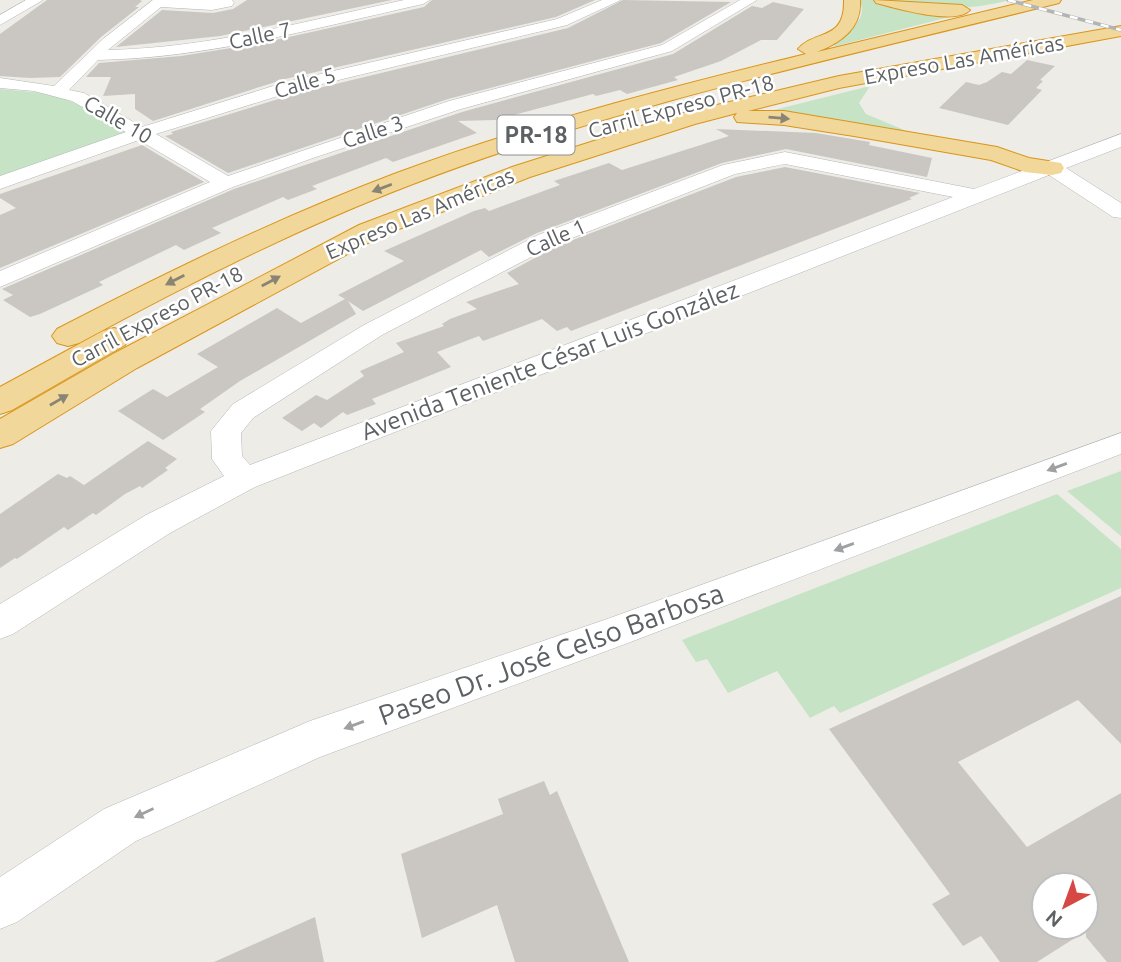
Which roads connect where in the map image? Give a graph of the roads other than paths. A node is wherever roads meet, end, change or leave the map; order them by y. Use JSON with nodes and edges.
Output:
{"nodes":[{"id":1,"x":36,"y":0,"type":"edge"},
{"id":2,"x":223,"y":0,"type":"edge"},
{"id":3,"x":420,"y":0,"type":"edge"},
{"id":4,"x":614,"y":0,"type":"edge"},
{"id":5,"x":750,"y":0,"type":"edge"},
{"id":6,"x":852,"y":0,"type":"edge"},
{"id":7,"x":882,"y":0,"type":"edge"},
{"id":8,"x":160,"y":2,"type":"edge"},
{"id":9,"x":1045,"y":2,"type":"edge"},
{"id":10,"x":0,"y":21,"type":"edge"},
{"id":11,"x":1118,"y":25,"type":"edge"},
{"id":12,"x":94,"y":55,"type":"junction"},
{"id":13,"x":962,"y":59,"type":"junction"},
{"id":14,"x":746,"y":75,"type":"junction"},
{"id":15,"x":0,"y":83,"type":"edge"},
{"id":16,"x":59,"y":91,"type":"junction"},
{"id":17,"x":687,"y":119,"type":"junction"},
{"id":18,"x":141,"y":133,"type":"junction"},
{"id":19,"x":1121,"y":140,"type":"edge"},
{"id":20,"x":1052,"y":168,"type":"junction"},
{"id":21,"x":0,"y":183,"type":"edge"},
{"id":22,"x":226,"y":183,"type":"junction"},
{"id":23,"x":977,"y":196,"type":"junction"},
{"id":24,"x":1121,"y":212,"type":"edge"},
{"id":25,"x":0,"y":280,"type":"edge"},
{"id":26,"x":0,"y":374,"type":"edge"},
{"id":27,"x":0,"y":402,"type":"edge"},
{"id":28,"x":0,"y":435,"type":"edge"},
{"id":29,"x":1121,"y":443,"type":"edge"},
{"id":30,"x":244,"y":480,"type":"junction"},
{"id":31,"x":0,"y":623,"type":"edge"},
{"id":32,"x":0,"y":905,"type":"edge"}],
"edges":[{"from":1,"to":10,"type":"street"},
{"from":2,"to":8,"type":"street"},
{"from":3,"to":12,"type":"street","name":"Calle 7"},
{"from":4,"to":18,"type":"street","name":"Calle 5"},
{"from":5,"to":22,"type":"street","name":"Calle 3"},
{"from":6,"to":14,"type":"highway"},
{"from":7,"to":9,"type":"highway"},
{"from":8,"to":12,"type":"street"},
{"from":9,"to":14,"type":"highway","name":"Expreso Las Américas","number":"PR-18"},
{"from":11,"to":13,"type":"highway","name":"Expreso Las Américas","number":"PR-18"},
{"from":11,"to":27,"type":"highway","name":"Carril Expreso PR-18"},
{"from":12,"to":16,"type":"street"},
{"from":13,"to":17,"type":"highway","name":"Expreso Las Américas","number":"PR-18"},
{"from":13,"to":20,"type":"highway"},
{"from":14,"to":26,"type":"highway","name":"Expreso Las Américas","number":"PR-18","one_way":true},
{"from":15,"to":16,"type":"street","name":"Calle 10"},
{"from":16,"to":18,"type":"street","name":"Calle 10"},
{"from":17,"to":20,"type":"highway","one_way":true},
{"from":28,"to":17,"type":"highway","name":"Expreso Las Américas","number":"PR-18","one_way":true},
{"from":18,"to":21,"type":"street","name":"Calle 5"},
{"from":18,"to":22,"type":"street","name":"Calle 10"},
{"from":19,"to":20,"type":"street","name":"Avenida Teniente César Luis González"},
{"from":20,"to":23,"type":"street","name":"Avenida Teniente César Luis González"},
{"from":20,"to":24,"type":"street"},
{"from":22,"to":25,"type":"street","name":"Calle 3"},
{"from":23,"to":30,"type":"street","name":"Avenida Teniente César Luis González"},
{"from":23,"to":30,"type":"street","name":"Calle 1"},
{"from":29,"to":32,"type":"street","name":"Paseo Dr. José Celso Barbosa","one_way":true},
{"from":30,"to":31,"type":"street","name":"Avenida Teniente César Luis González"}]}
